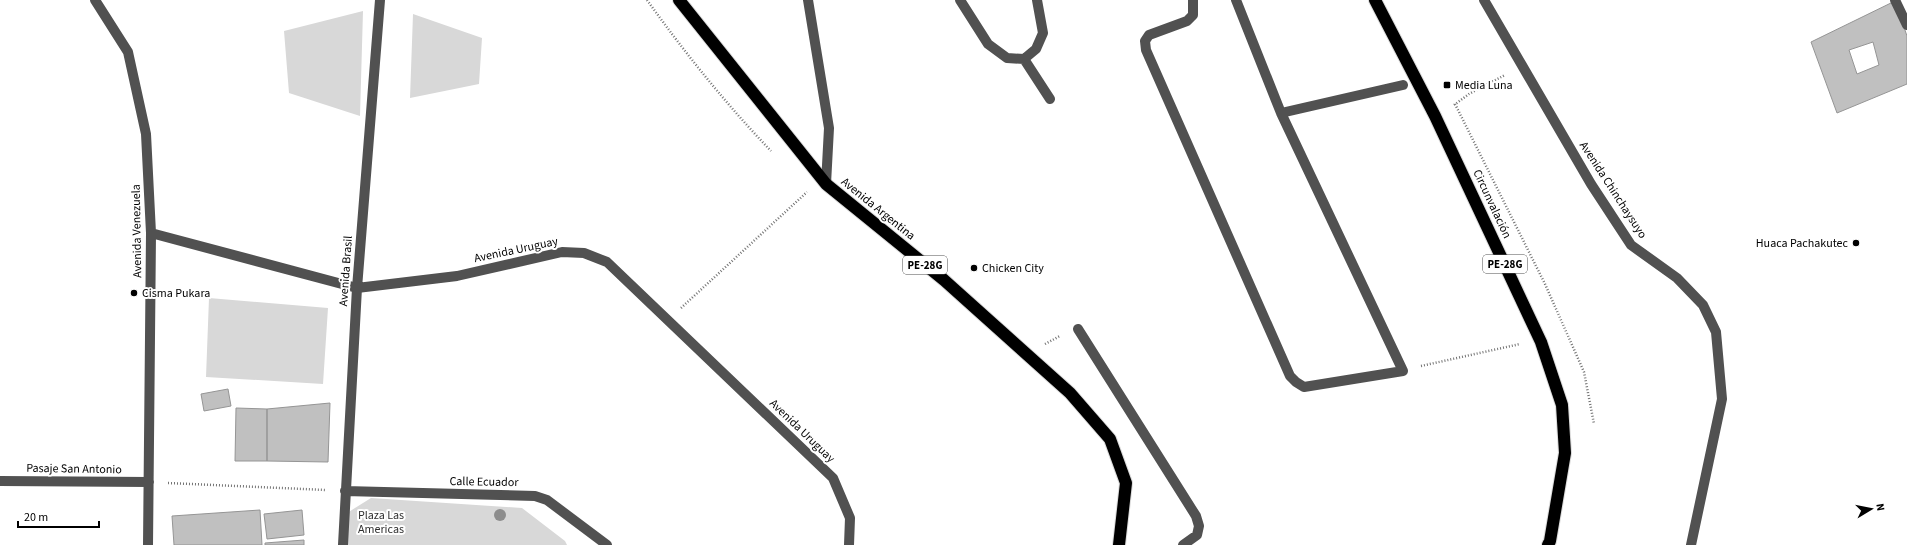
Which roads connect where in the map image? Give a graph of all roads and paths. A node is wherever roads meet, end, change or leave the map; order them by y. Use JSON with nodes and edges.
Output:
{"nodes":[{"id":1,"x":95,"y":0,"type":"edge"},
{"id":2,"x":380,"y":0,"type":"edge"},
{"id":3,"x":679,"y":0,"type":"edge"},
{"id":4,"x":808,"y":0,"type":"edge"},
{"id":5,"x":960,"y":0,"type":"edge"},
{"id":6,"x":1037,"y":0,"type":"edge"},
{"id":7,"x":1193,"y":0,"type":"edge"},
{"id":8,"x":1236,"y":0,"type":"edge"},
{"id":9,"x":1375,"y":0,"type":"edge"},
{"id":10,"x":1484,"y":0,"type":"edge"},
{"id":11,"x":1895,"y":0,"type":"edge"},
{"id":12,"x":1907,"y":25,"type":"edge"},
{"id":13,"x":1024,"y":59,"type":"junction"},
{"id":14,"x":1522,"y":66,"type":"junction"},
{"id":15,"x":1403,"y":85,"type":"dead end"},
{"id":16,"x":1050,"y":99,"type":"dead end"},
{"id":17,"x":1454,"y":104,"type":"junction"},
{"id":18,"x":1281,"y":114,"type":"junction"},
{"id":19,"x":1435,"y":116,"type":"junction"},
{"id":20,"x":826,"y":184,"type":"junction"},
{"id":21,"x":810,"y":189,"type":"dead end"},
{"id":22,"x":151,"y":233,"type":"junction"},
{"id":23,"x":357,"y":288,"type":"junction"},
{"id":24,"x":668,"y":320,"type":"junction"},
{"id":25,"x":1078,"y":329,"type":"joint"},
{"id":26,"x":1541,"y":342,"type":"junction"},
{"id":27,"x":1028,"y":355,"type":"junction"},
{"id":28,"x":1403,"y":371,"type":"junction"},
{"id":29,"x":1594,"y":424,"type":"dead end"},
{"id":30,"x":0,"y":481,"type":"edge"},
{"id":31,"x":149,"y":482,"type":"junction"},
{"id":32,"x":345,"y":491,"type":"junction"},
{"id":33,"x":601,"y":543,"type":"edge"},
{"id":34,"x":148,"y":545,"type":"edge"},
{"id":35,"x":343,"y":545,"type":"edge"},
{"id":36,"x":849,"y":545,"type":"edge"},
{"id":37,"x":1119,"y":545,"type":"edge"},
{"id":38,"x":1183,"y":545,"type":"edge"},
{"id":39,"x":1548,"y":545,"type":"edge"},
{"id":40,"x":1691,"y":545,"type":"edge"}],
"edges":[{"from":1,"to":22,"type":"street","name":"Avenida Venezuela"},
{"from":2,"to":23,"type":"street","name":"Avenida Brasil"},
{"from":3,"to":20,"type":"highway","name":"Avenida Argentina","number":"PE-28G"},
{"from":4,"to":20,"type":"street"},
{"from":5,"to":13,"type":"street"},
{"from":6,"to":13,"type":"street"},
{"from":7,"to":28,"type":"street"},
{"from":8,"to":18,"type":"street"},
{"from":9,"to":19,"type":"highway","name":"Circunvalación","number":"PE-28G"},
{"from":10,"to":14,"type":"street","name":"Avenida Chinchaysuyo"},
{"from":11,"to":12,"type":"street"},
{"from":13,"to":16,"type":"street"},
{"from":14,"to":17,"type":"path"},
{"from":14,"to":40,"type":"street","name":"Avenida Chinchaysuyo"},
{"from":15,"to":18,"type":"street"},
{"from":17,"to":19,"type":"path"},
{"from":17,"to":29,"type":"path"},
{"from":18,"to":28,"type":"street"},
{"from":19,"to":26,"type":"highway","name":"Circunvalación","number":"PE-28G"},
{"from":20,"to":27,"type":"highway","name":"Avenida Argentina","number":"PE-28G"},
{"from":21,"to":24,"type":"path"},
{"from":22,"to":23,"type":"street","name":"Avenida Uruguay"},
{"from":22,"to":31,"type":"street","name":"Avenida Venezuela"},
{"from":23,"to":24,"type":"street","name":"Avenida Uruguay"},
{"from":23,"to":32,"type":"street","name":"Avenida Brasil"},
{"from":24,"to":36,"type":"street","name":"Avenida Uruguay"},
{"from":25,"to":27,"type":"path"},
{"from":25,"to":38,"type":"street"},
{"from":26,"to":28,"type":"path"},
{"from":26,"to":39,"type":"highway","name":"Circunvalación","number":"PE-28G"},
{"from":27,"to":37,"type":"highway","name":"Avenida Argentina","number":"PE-28G"},
{"from":30,"to":31,"type":"street","name":"Pasaje San Antonio"},
{"from":31,"to":32,"type":"path"},
{"from":31,"to":34,"type":"street","name":"Avenida Venezuela"},
{"from":32,"to":33,"type":"street","name":"Calle Ecuador"},
{"from":32,"to":35,"type":"street","name":"Avenida Brasil"}]}
